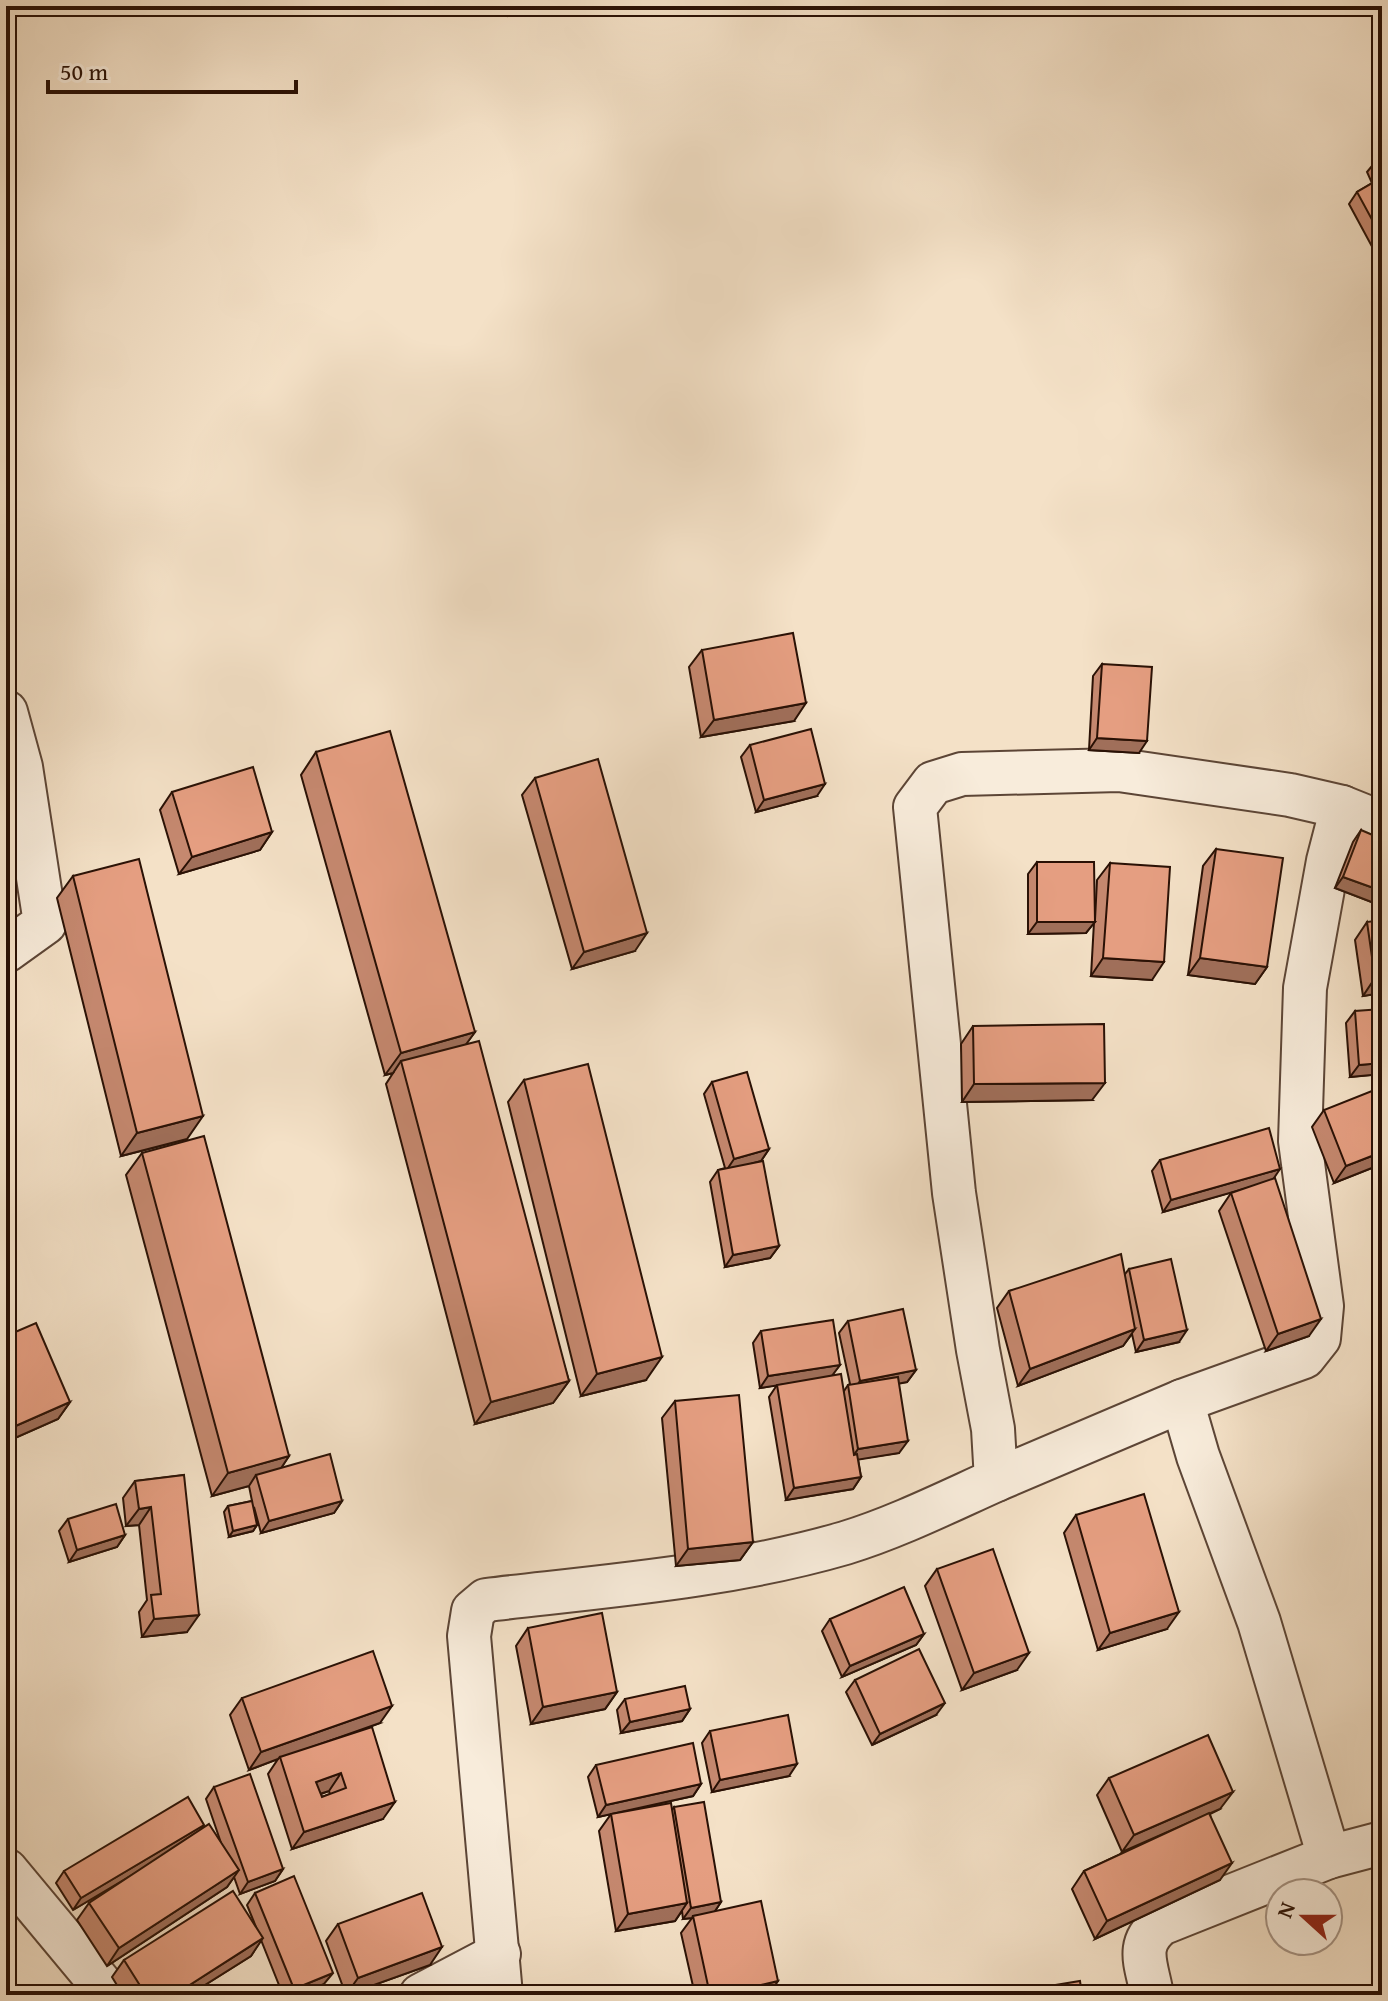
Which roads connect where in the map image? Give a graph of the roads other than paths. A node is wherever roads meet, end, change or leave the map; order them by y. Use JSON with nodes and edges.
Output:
{"nodes":[{"id":1,"x":6,"y":712,"type":"edge"},
{"id":2,"x":1342,"y":807,"type":"junction"},
{"id":3,"x":1382,"y":823,"type":"edge"},
{"id":4,"x":6,"y":951,"type":"edge"},
{"id":5,"x":1182,"y":1401,"type":"junction"},
{"id":6,"x":996,"y":1480,"type":"junction"},
{"id":7,"x":1382,"y":1843,"type":"edge"},
{"id":8,"x":1329,"y":1857,"type":"junction"},
{"id":9,"x":6,"y":1870,"type":"edge"},
{"id":10,"x":499,"y":1954,"type":"junction"},
{"id":11,"x":110,"y":1995,"type":"edge"},
{"id":12,"x":421,"y":1995,"type":"edge"},
{"id":13,"x":501,"y":1995,"type":"edge"},
{"id":14,"x":1152,"y":1995,"type":"edge"}],
"edges":[{"from":1,"to":4,"type":"street"},
{"from":2,"to":3,"type":"street"},
{"from":2,"to":5,"type":"street"},
{"from":2,"to":6,"type":"street"},
{"from":5,"to":6,"type":"street"},
{"from":5,"to":8,"type":"street"},
{"from":6,"to":10,"type":"street"},
{"from":7,"to":8,"type":"street"},
{"from":8,"to":14,"type":"street"},
{"from":9,"to":11,"type":"street"},
{"from":10,"to":12,"type":"street"},
{"from":10,"to":13,"type":"street"}]}
